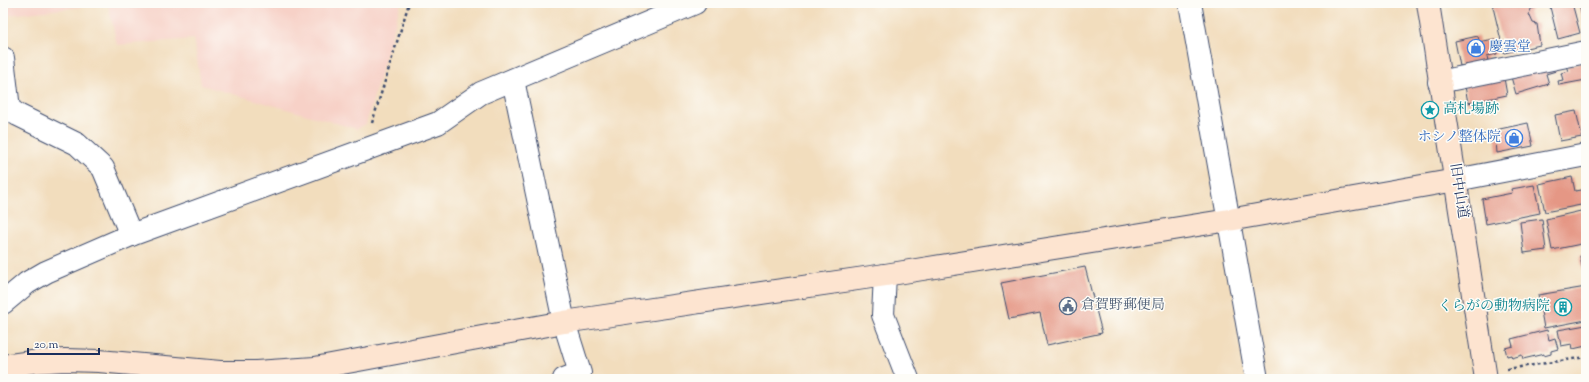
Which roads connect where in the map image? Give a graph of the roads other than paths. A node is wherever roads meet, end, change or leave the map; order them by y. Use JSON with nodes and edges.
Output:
{"nodes":[{"id":1,"x":695,"y":3,"type":"edge"},
{"id":2,"x":1190,"y":3,"type":"edge"},
{"id":3,"x":1428,"y":3,"type":"edge"},
{"id":4,"x":1586,"y":52,"type":"edge"},
{"id":5,"x":3,"y":58,"type":"edge"},
{"id":6,"x":513,"y":80,"type":"junction"},
{"id":7,"x":1439,"y":82,"type":"junction"},
{"id":8,"x":1586,"y":155,"type":"edge"},
{"id":9,"x":1456,"y":180,"type":"junction"},
{"id":10,"x":1229,"y":220,"type":"junction"},
{"id":11,"x":131,"y":235,"type":"junction"},
{"id":12,"x":885,"y":275,"type":"junction"},
{"id":13,"x":3,"y":303,"type":"edge"},
{"id":14,"x":564,"y":322,"type":"junction"},
{"id":15,"x":3,"y":366,"type":"edge"},
{"id":16,"x":1485,"y":375,"type":"edge"},
{"id":17,"x":564,"y":379,"type":"edge"},
{"id":18,"x":908,"y":379,"type":"edge"},
{"id":19,"x":1257,"y":379,"type":"edge"}],
"edges":[{"from":1,"to":6,"type":"street"},
{"from":2,"to":10,"type":"street"},
{"from":3,"to":7,"type":"street","name":"旧中山道"},
{"from":4,"to":7,"type":"street"},
{"from":5,"to":11,"type":"street"},
{"from":6,"to":11,"type":"street"},
{"from":6,"to":14,"type":"street"},
{"from":7,"to":9,"type":"street","name":"旧中山道"},
{"from":8,"to":9,"type":"street"},
{"from":9,"to":10,"type":"street"},
{"from":9,"to":16,"type":"street","name":"旧中山道"},
{"from":10,"to":12,"type":"street"},
{"from":10,"to":19,"type":"street"},
{"from":11,"to":13,"type":"street"},
{"from":12,"to":14,"type":"street"},
{"from":12,"to":18,"type":"street"},
{"from":14,"to":15,"type":"street"},
{"from":14,"to":17,"type":"street"}]}
